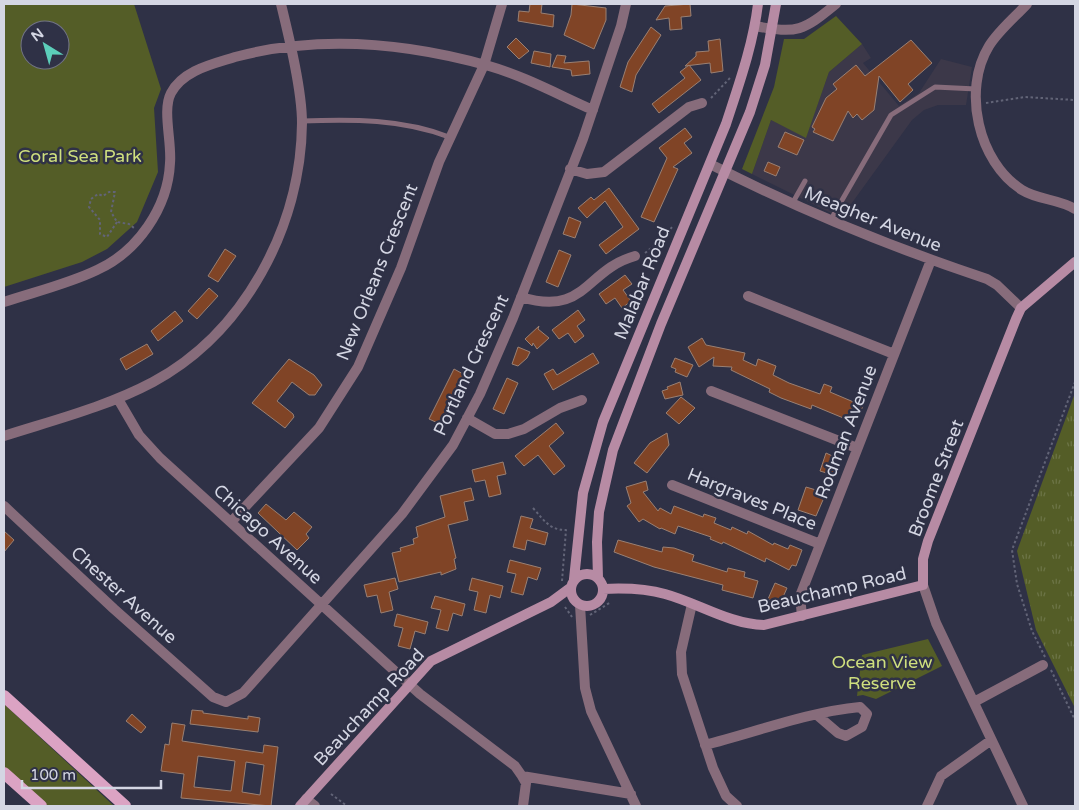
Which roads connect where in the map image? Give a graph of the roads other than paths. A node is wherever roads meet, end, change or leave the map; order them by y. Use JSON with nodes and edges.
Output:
{"nodes":[{"id":1,"x":281,"y":4,"type":"edge"},
{"id":2,"x":502,"y":4,"type":"edge"},
{"id":3,"x":626,"y":4,"type":"edge"},
{"id":4,"x":758,"y":4,"type":"edge"},
{"id":5,"x":776,"y":4,"type":"edge"},
{"id":6,"x":836,"y":4,"type":"edge"},
{"id":7,"x":1027,"y":4,"type":"edge"},
{"id":8,"x":755,"y":26,"type":"junction"},
{"id":9,"x":772,"y":29,"type":"junction"},
{"id":10,"x":290,"y":49,"type":"junction"},
{"id":11,"x":484,"y":66,"type":"junction"},
{"id":12,"x":976,"y":88,"type":"junction"},
{"id":13,"x":702,"y":103,"type":"road end"},
{"id":14,"x":593,"y":110,"type":"junction"},
{"id":15,"x":302,"y":121,"type":"junction"},
{"id":16,"x":449,"y":137,"type":"junction"},
{"id":17,"x":710,"y":164,"type":"junction"},
{"id":18,"x":570,"y":169,"type":"junction"},
{"id":19,"x":725,"y":172,"type":"junction"},
{"id":20,"x":805,"y":181,"type":"dead end"},
{"id":21,"x":792,"y":205,"type":"junction"},
{"id":22,"x":1075,"y":209,"type":"edge"},
{"id":23,"x":830,"y":221,"type":"junction"},
{"id":24,"x":635,"y":256,"type":"road end"},
{"id":25,"x":931,"y":260,"type":"junction"},
{"id":26,"x":1075,"y":262,"type":"edge"},
{"id":27,"x":748,"y":296,"type":"dead end"},
{"id":28,"x":521,"y":297,"type":"junction"},
{"id":29,"x":4,"y":302,"type":"edge"},
{"id":30,"x":1021,"y":308,"type":"junction"},
{"id":31,"x":894,"y":354,"type":"junction"},
{"id":32,"x":711,"y":391,"type":"dead end"},
{"id":33,"x":118,"y":399,"type":"junction"},
{"id":34,"x":582,"y":400,"type":"dead end"},
{"id":35,"x":467,"y":418,"type":"junction"},
{"id":36,"x":4,"y":436,"type":"edge"},
{"id":37,"x":857,"y":448,"type":"junction"},
{"id":38,"x":672,"y":485,"type":"dead end"},
{"id":39,"x":4,"y":506,"type":"edge"},
{"id":40,"x":231,"y":522,"type":"junction"},
{"id":41,"x":820,"y":544,"type":"junction"},
{"id":42,"x":598,"y":578,"type":"junction"},
{"id":43,"x":569,"y":583,"type":"junction"},
{"id":44,"x":923,"y":585,"type":"junction"},
{"id":45,"x":603,"y":589,"type":"junction"},
{"id":46,"x":552,"y":602,"type":"junction"},
{"id":47,"x":321,"y":604,"type":"junction"},
{"id":48,"x":578,"y":604,"type":"junction"},
{"id":49,"x":692,"y":604,"type":"junction"},
{"id":50,"x":802,"y":616,"type":"junction"},
{"id":51,"x":1043,"y":665,"type":"dead end"},
{"id":52,"x":410,"y":683,"type":"junction"},
{"id":53,"x":4,"y":696,"type":"edge"},
{"id":54,"x":226,"y":702,"type":"joint"},
{"id":55,"x":974,"y":702,"type":"junction"},
{"id":56,"x":817,"y":715,"type":"dead end"},
{"id":57,"x":990,"y":740,"type":"junction"},
{"id":58,"x":705,"y":745,"type":"junction"},
{"id":59,"x":4,"y":772,"type":"edge"},
{"id":60,"x":522,"y":776,"type":"junction"},
{"id":61,"x":631,"y":794,"type":"junction"},
{"id":62,"x":303,"y":803,"type":"edge"},
{"id":63,"x":41,"y":806,"type":"edge"},
{"id":64,"x":125,"y":806,"type":"edge"},
{"id":65,"x":315,"y":806,"type":"edge"},
{"id":66,"x":523,"y":806,"type":"edge"},
{"id":67,"x":636,"y":806,"type":"edge"},
{"id":68,"x":737,"y":806,"type":"edge"},
{"id":69,"x":927,"y":806,"type":"edge"},
{"id":70,"x":1023,"y":806,"type":"edge"}],
"edges":[{"from":1,"to":10,"type":"street"},
{"from":2,"to":11,"type":"street","name":"New Orleans Crescent"},
{"from":3,"to":14,"type":"street","name":"Portland Crescent"},
{"from":4,"to":8,"type":"main road","name":"Malabar Road"},
{"from":5,"to":9,"type":"main road","name":"Malabar Road"},
{"from":6,"to":9,"type":"street"},
{"from":7,"to":12,"type":"street"},
{"from":8,"to":9,"type":"street"},
{"from":8,"to":17,"type":"main road","name":"Malabar Road"},
{"from":9,"to":19,"type":"main road","name":"Malabar Road"},
{"from":10,"to":11,"type":"street"},
{"from":10,"to":15,"type":"street"},
{"from":10,"to":29,"type":"street"},
{"from":11,"to":14,"type":"street"},
{"from":11,"to":16,"type":"street","name":"New Orleans Crescent"},
{"from":12,"to":22,"type":"street"},
{"from":12,"to":23,"type":"lane"},
{"from":13,"to":18,"type":"street"},
{"from":14,"to":18,"type":"street","name":"Portland Crescent"},
{"from":15,"to":16,"type":"lane"},
{"from":15,"to":33,"type":"street"},
{"from":16,"to":40,"type":"street","name":"New Orleans Crescent"},
{"from":17,"to":19,"type":"street","name":"Meagher Avenue"},
{"from":17,"to":43,"type":"main road","name":"Malabar Road"},
{"from":18,"to":28,"type":"street","name":"Portland Crescent"},
{"from":19,"to":21,"type":"street","name":"Meagher Avenue"},
{"from":19,"to":42,"type":"main road","name":"Malabar Road"},
{"from":20,"to":21,"type":"lane"},
{"from":21,"to":23,"type":"street","name":"Meagher Avenue"},
{"from":23,"to":25,"type":"street","name":"Meagher Avenue"},
{"from":24,"to":28,"type":"street"},
{"from":25,"to":30,"type":"street","name":"Meagher Avenue"},
{"from":25,"to":31,"type":"street","name":"Rodman Avenue"},
{"from":26,"to":30,"type":"main road","name":"Broome Street"},
{"from":27,"to":31,"type":"street"},
{"from":28,"to":35,"type":"street","name":"Portland Crescent"},
{"from":30,"to":44,"type":"main road","name":"Broome Street"},
{"from":31,"to":37,"type":"street","name":"Rodman Avenue"},
{"from":32,"to":37,"type":"street"},
{"from":33,"to":36,"type":"street"},
{"from":33,"to":40,"type":"street","name":"Chicago Avenue"},
{"from":34,"to":35,"type":"street"},
{"from":35,"to":47,"type":"street","name":"Portland Crescent"},
{"from":37,"to":41,"type":"street","name":"Rodman Avenue"},
{"from":38,"to":41,"type":"street","name":"Hargraves Place"},
{"from":39,"to":54,"type":"street","name":"Chester Avenue"},
{"from":40,"to":47,"type":"street","name":"Chicago Avenue"},
{"from":41,"to":50,"type":"street","name":"Rodman Avenue"},
{"from":42,"to":43,"type":"main road"},
{"from":42,"to":45,"type":"main road"},
{"from":43,"to":46,"type":"main road","name":"Beauchamp Road"},
{"from":43,"to":48,"type":"main road"},
{"from":44,"to":50,"type":"main road","name":"Beauchamp Road"},
{"from":44,"to":55,"type":"street","name":"Broome Street"},
{"from":45,"to":48,"type":"main road"},
{"from":45,"to":49,"type":"main road","name":"Beauchamp Road"},
{"from":46,"to":48,"type":"main road","name":"Beauchamp Road"},
{"from":46,"to":52,"type":"main road","name":"Beauchamp Road"},
{"from":47,"to":52,"type":"street","name":"Chicago Avenue"},
{"from":47,"to":54,"type":"street","name":"Portland Crescent"},
{"from":48,"to":61,"type":"street"},
{"from":49,"to":50,"type":"main road","name":"Beauchamp Road"},
{"from":49,"to":58,"type":"street"},
{"from":51,"to":55,"type":"street"},
{"from":52,"to":60,"type":"street","name":"Chicago Avenue"},
{"from":52,"to":62,"type":"main road","name":"Beauchamp Road"},
{"from":53,"to":64,"type":"main road"},
{"from":55,"to":57,"type":"street","name":"Broome Street"},
{"from":56,"to":58,"type":"street"},
{"from":57,"to":69,"type":"street"},
{"from":57,"to":70,"type":"street","name":"Broome Street"},
{"from":58,"to":68,"type":"street"},
{"from":59,"to":63,"type":"main road"},
{"from":60,"to":61,"type":"street"},
{"from":60,"to":66,"type":"street"},
{"from":61,"to":67,"type":"street"},
{"from":62,"to":65,"type":"street"}]}
